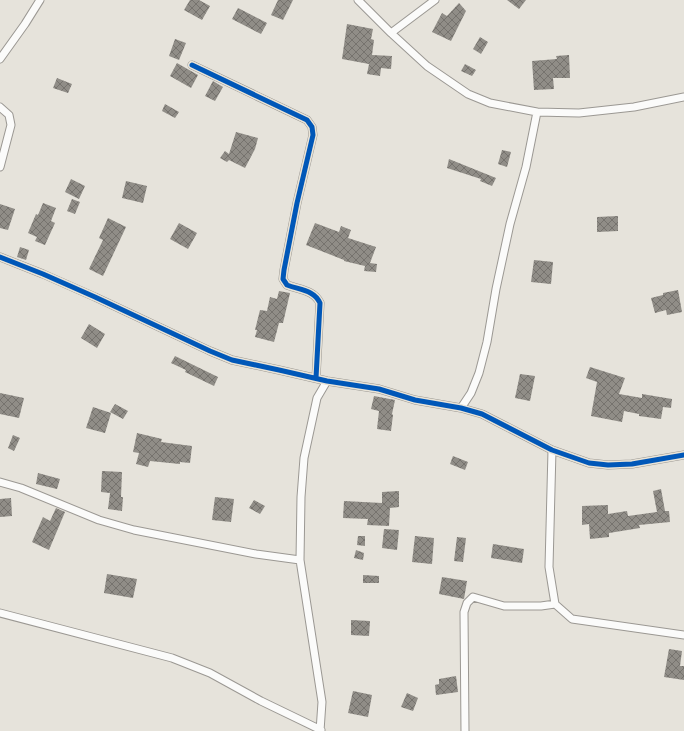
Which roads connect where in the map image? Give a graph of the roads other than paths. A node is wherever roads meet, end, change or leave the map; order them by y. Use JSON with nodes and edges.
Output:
{"nodes":[{"id":1,"x":40,"y":0,"type":"edge"},
{"id":2,"x":358,"y":0,"type":"edge"},
{"id":3,"x":435,"y":0,"type":"edge"},
{"id":4,"x":390,"y":33,"type":"junction"},
{"id":5,"x":0,"y":59,"type":"edge"},
{"id":6,"x":192,"y":65,"type":"dead end"},
{"id":7,"x":684,"y":97,"type":"edge"},
{"id":8,"x":0,"y":107,"type":"edge"},
{"id":9,"x":537,"y":112,"type":"junction"},
{"id":10,"x":0,"y":167,"type":"edge"},
{"id":11,"x":0,"y":258,"type":"edge"},
{"id":12,"x":316,"y":378,"type":"junction"},
{"id":13,"x":327,"y":381,"type":"junction"},
{"id":14,"x":461,"y":408,"type":"junction"},
{"id":15,"x":552,"y":450,"type":"junction"},
{"id":16,"x":684,"y":454,"type":"edge"},
{"id":17,"x":0,"y":482,"type":"edge"},
{"id":18,"x":300,"y":560,"type":"junction"},
{"id":19,"x":556,"y":604,"type":"junction"},
{"id":20,"x":0,"y":613,"type":"edge"},
{"id":21,"x":684,"y":634,"type":"edge"},
{"id":22,"x":320,"y":731,"type":"edge"},
{"id":23,"x":465,"y":731,"type":"edge"}],
"edges":[{"from":1,"to":5,"type":"street"},
{"from":2,"to":4,"type":"street"},
{"from":3,"to":4,"type":"street"},
{"from":4,"to":9,"type":"street"},
{"from":6,"to":12,"type":"street"},
{"from":7,"to":9,"type":"street"},
{"from":8,"to":10,"type":"street"},
{"from":9,"to":14,"type":"street"},
{"from":11,"to":12,"type":"street"},
{"from":12,"to":13,"type":"street"},
{"from":13,"to":14,"type":"street"},
{"from":13,"to":18,"type":"street"},
{"from":14,"to":15,"type":"street"},
{"from":15,"to":16,"type":"street"},
{"from":15,"to":19,"type":"street"},
{"from":17,"to":18,"type":"street"},
{"from":18,"to":22,"type":"street"},
{"from":19,"to":21,"type":"street"},
{"from":19,"to":23,"type":"street"},
{"from":20,"to":22,"type":"street"}]}
